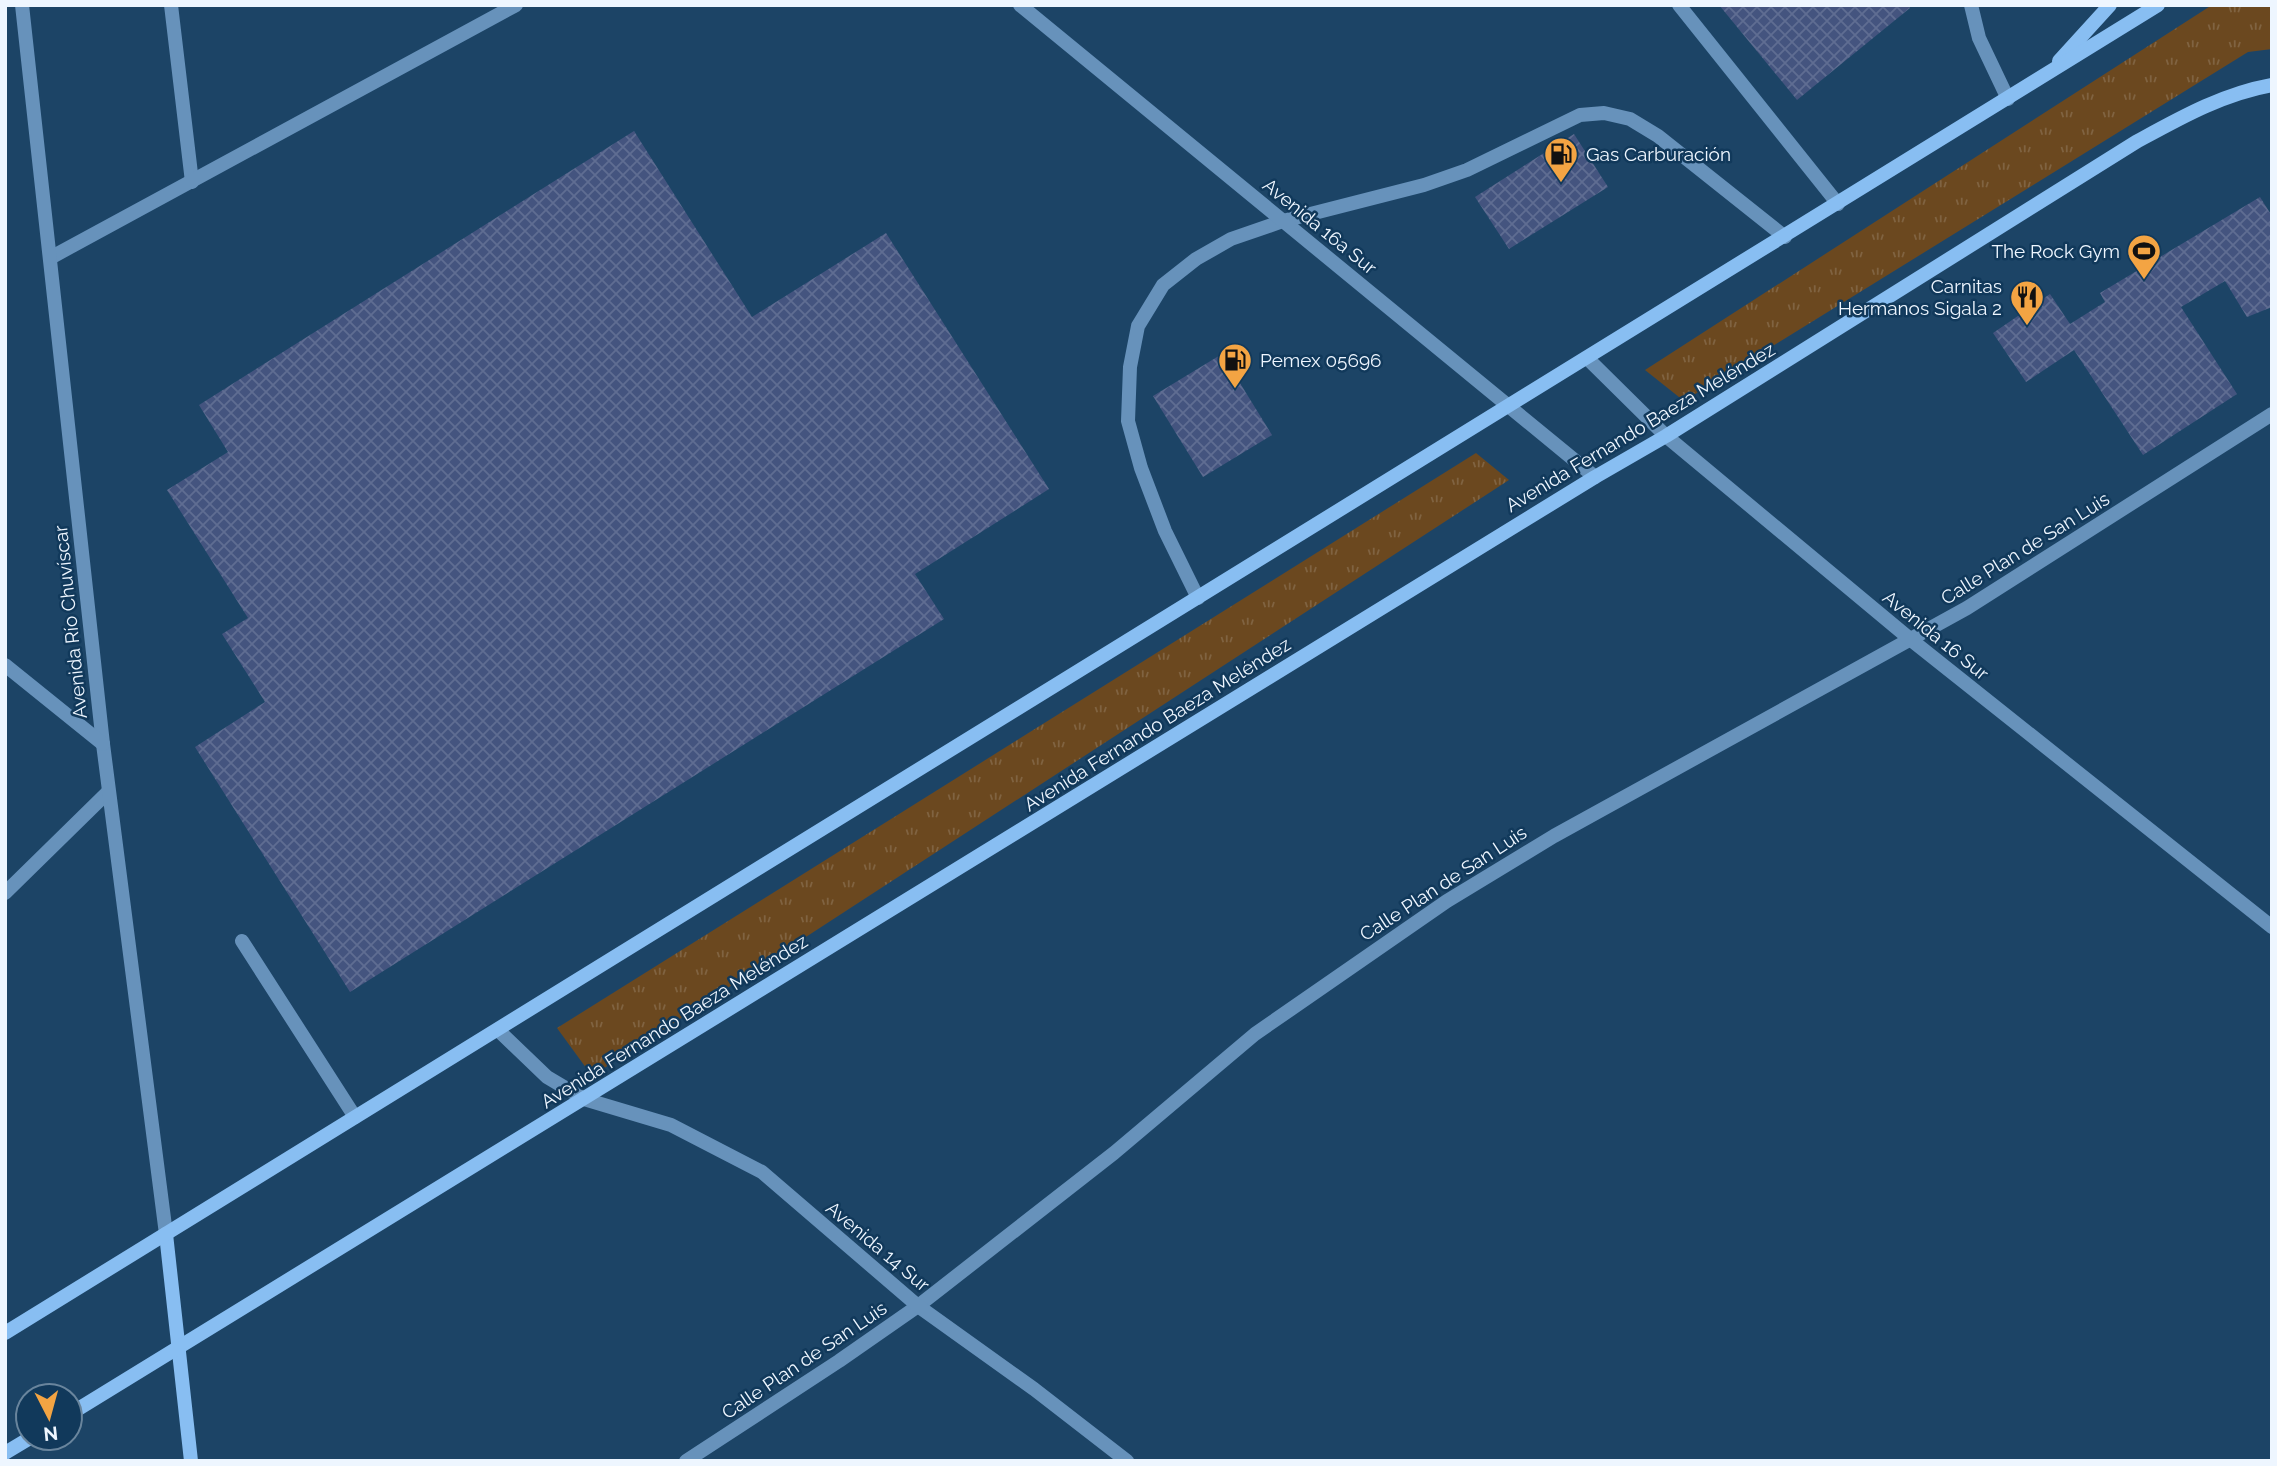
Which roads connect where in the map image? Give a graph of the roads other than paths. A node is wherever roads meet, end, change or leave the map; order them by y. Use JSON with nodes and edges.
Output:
{"nodes":[{"id":1,"x":22,"y":5,"type":"edge"},
{"id":2,"x":516,"y":5,"type":"edge"},
{"id":3,"x":1020,"y":5,"type":"edge"},
{"id":4,"x":1679,"y":5,"type":"edge"},
{"id":5,"x":1971,"y":5,"type":"edge"},
{"id":6,"x":2110,"y":5,"type":"edge"},
{"id":7,"x":2158,"y":5,"type":"edge"},
{"id":8,"x":173,"y":6,"type":"edge"},
{"id":9,"x":2048,"y":74,"type":"junction"},
{"id":10,"x":2272,"y":85,"type":"edge"},
{"id":11,"x":2008,"y":99,"type":"junction"},
{"id":12,"x":192,"y":182,"type":"junction"},
{"id":13,"x":1838,"y":204,"type":"junction"},
{"id":14,"x":1283,"y":221,"type":"junction"},
{"id":15,"x":1785,"y":237,"type":"junction"},
{"id":16,"x":50,"y":258,"type":"junction"},
{"id":17,"x":1587,"y":358,"type":"junction"},
{"id":18,"x":1510,"y":406,"type":"junction"},
{"id":19,"x":2272,"y":414,"type":"edge"},
{"id":20,"x":1665,"y":436,"type":"junction"},
{"id":21,"x":1595,"y":477,"type":"junction"},
{"id":22,"x":1198,"y":598,"type":"junction"},
{"id":23,"x":1910,"y":639,"type":"junction"},
{"id":24,"x":5,"y":665,"type":"edge"},
{"id":25,"x":103,"y":744,"type":"junction"},
{"id":26,"x":108,"y":792,"type":"junction"},
{"id":27,"x":5,"y":893,"type":"edge"},
{"id":28,"x":2272,"y":927,"type":"edge"},
{"id":29,"x":242,"y":941,"type":"dead end"},
{"id":30,"x":498,"y":1030,"type":"junction"},
{"id":31,"x":584,"y":1099,"type":"junction"},
{"id":32,"x":355,"y":1117,"type":"junction"},
{"id":33,"x":166,"y":1234,"type":"junction"},
{"id":34,"x":918,"y":1306,"type":"junction"},
{"id":35,"x":5,"y":1333,"type":"edge"},
{"id":36,"x":178,"y":1348,"type":"junction"},
{"id":37,"x":84,"y":1405,"type":"edge"},
{"id":38,"x":191,"y":1461,"type":"edge"},
{"id":39,"x":686,"y":1461,"type":"edge"},
{"id":40,"x":1127,"y":1461,"type":"edge"}],
"edges":[{"from":1,"to":16,"type":"street","name":"Avenida Río Chuvíscar"},
{"from":2,"to":12,"type":"street"},
{"from":3,"to":14,"type":"street","name":"Avenida 16a Sur"},
{"from":4,"to":13,"type":"street"},
{"from":5,"to":11,"type":"street"},
{"from":6,"to":9,"type":"main road"},
{"from":7,"to":9,"type":"main road"},
{"from":8,"to":12,"type":"street"},
{"from":9,"to":11,"type":"main road"},
{"from":10,"to":20,"type":"main road","name":"Avenida Fernando Baeza Meléndez"},
{"from":11,"to":13,"type":"main road"},
{"from":12,"to":16,"type":"street"},
{"from":13,"to":15,"type":"main road"},
{"from":14,"to":15,"type":"street"},
{"from":14,"to":18,"type":"street","name":"Avenida 16a Sur"},
{"from":14,"to":22,"type":"street"},
{"from":15,"to":17,"type":"main road"},
{"from":16,"to":25,"type":"street","name":"Avenida Río Chuvíscar"},
{"from":17,"to":18,"type":"main road"},
{"from":17,"to":20,"type":"street","name":"Avenida 16 Sur"},
{"from":18,"to":21,"type":"street","name":"Avenida 16a Sur"},
{"from":18,"to":22,"type":"main road"},
{"from":19,"to":23,"type":"street","name":"Calle Plan de San Luis"},
{"from":20,"to":21,"type":"main road","name":"Avenida Fernando Baeza Meléndez"},
{"from":20,"to":23,"type":"street","name":"Avenida 16 Sur"},
{"from":21,"to":31,"type":"main road","name":"Avenida Fernando Baeza Meléndez"},
{"from":22,"to":30,"type":"main road"},
{"from":23,"to":28,"type":"street","name":"Avenida 16 Sur"},
{"from":23,"to":34,"type":"street","name":"Calle Plan de San Luis"},
{"from":24,"to":25,"type":"street"},
{"from":25,"to":26,"type":"street","name":"Avenida Río Chuvíscar"},
{"from":26,"to":27,"type":"street"},
{"from":26,"to":33,"type":"street","name":"Avenida Río Chuvíscar"},
{"from":29,"to":32,"type":"street"},
{"from":30,"to":31,"type":"street","name":"Avenida 14 Sur"},
{"from":30,"to":32,"type":"main road"},
{"from":31,"to":34,"type":"street","name":"Avenida 14 Sur"},
{"from":31,"to":36,"type":"main road","name":"Avenida Fernando Baeza Meléndez"},
{"from":32,"to":33,"type":"main road"},
{"from":33,"to":35,"type":"main road"},
{"from":33,"to":36,"type":"main road"},
{"from":34,"to":39,"type":"street","name":"Calle Plan de San Luis"},
{"from":34,"to":40,"type":"street","name":"Avenida 14 Sur"},
{"from":36,"to":37,"type":"main road","name":"Avenida Fernando Baeza Meléndez"},
{"from":36,"to":38,"type":"main road"}]}
